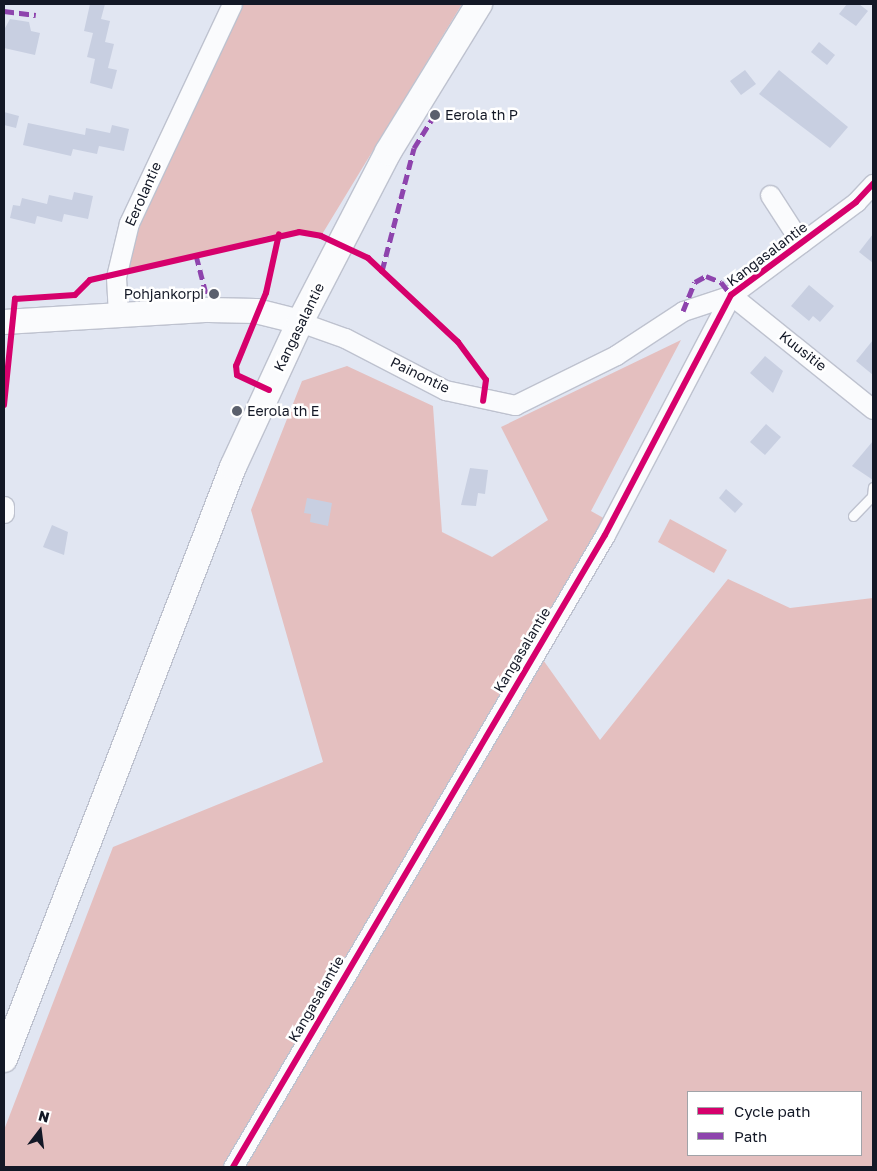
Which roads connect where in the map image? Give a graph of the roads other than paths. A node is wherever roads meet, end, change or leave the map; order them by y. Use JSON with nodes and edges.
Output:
{"nodes":[{"id":1,"x":232,"y":4,"type":"edge"},
{"id":2,"x":479,"y":4,"type":"edge"},
{"id":3,"x":873,"y":184,"type":"edge"},
{"id":4,"x":770,"y":196,"type":"dead end"},
{"id":5,"x":801,"y":243,"type":"junction"},
{"id":6,"x":732,"y":295,"type":"junction"},
{"id":7,"x":118,"y":315,"type":"junction"},
{"id":8,"x":4,"y":322,"type":"edge"},
{"id":9,"x":300,"y":322,"type":"junction"},
{"id":10,"x":873,"y":409,"type":"edge"},
{"id":11,"x":873,"y":487,"type":"edge"},
{"id":12,"x":4,"y":506,"type":"edge"},
{"id":13,"x":4,"y":513,"type":"edge"},
{"id":14,"x":853,"y":516,"type":"dead end"},
{"id":15,"x":4,"y":1058,"type":"edge"},
{"id":16,"x":233,"y":1167,"type":"edge"}],
"edges":[{"from":1,"to":7,"type":"street","name":"Eerolantie"},
{"from":2,"to":9,"type":"main road","name":"Kangasalantie"},
{"from":3,"to":5,"type":"street","name":"Kangasalantie"},
{"from":4,"to":5,"type":"street"},
{"from":5,"to":6,"type":"street","name":"Kangasalantie"},
{"from":6,"to":9,"type":"street","name":"Painontie"},
{"from":6,"to":10,"type":"street","name":"Kuusitie"},
{"from":6,"to":16,"type":"street","name":"Kangasalantie"},
{"from":7,"to":8,"type":"street"},
{"from":7,"to":9,"type":"street","name":"Painontie"},
{"from":9,"to":15,"type":"main road","name":"Kangasalantie"},
{"from":11,"to":14,"type":"lane"},
{"from":12,"to":13,"type":"street"}]}
